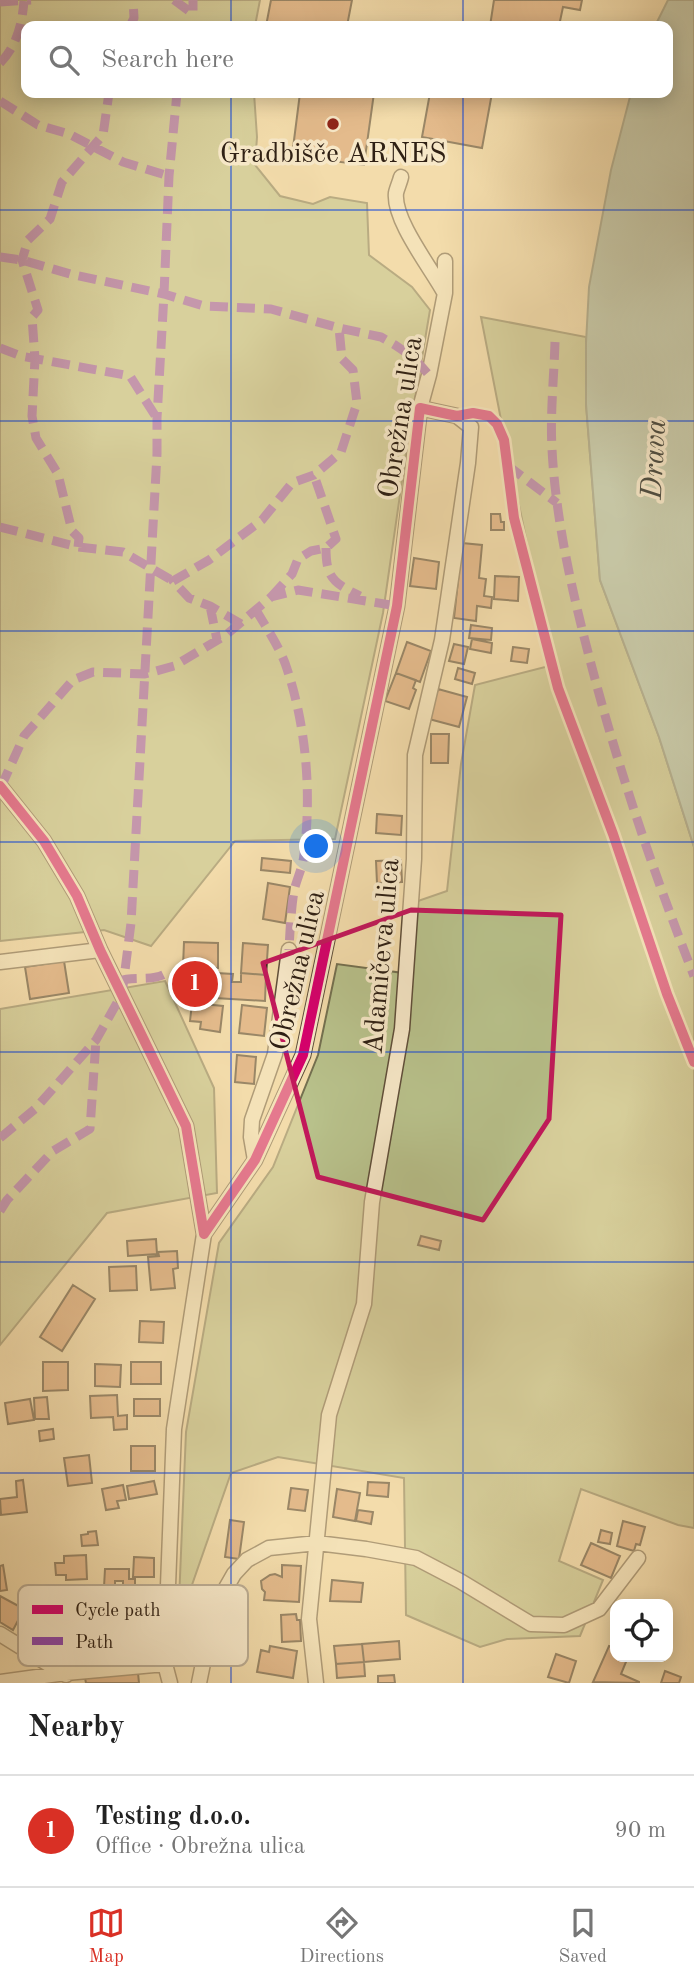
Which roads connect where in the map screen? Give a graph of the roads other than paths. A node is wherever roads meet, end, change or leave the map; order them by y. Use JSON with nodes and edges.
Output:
{"nodes":[{"id":1,"x":401,"y":177,"type":"dead end"},
{"id":2,"x":445,"y":261,"type":"dead end"},
{"id":3,"x":445,"y":293,"type":"junction"},
{"id":4,"x":420,"y":408,"type":"junction"},
{"id":5,"x":0,"y":786,"type":"edge"},
{"id":6,"x":100,"y":950,"type":"junction"},
{"id":7,"x":289,"y":950,"type":"dead end"},
{"id":8,"x":0,"y":962,"type":"edge"},
{"id":9,"x":255,"y":1160,"type":"junction"},
{"id":10,"x":204,"y":1234,"type":"junction"},
{"id":11,"x":317,"y":1543,"type":"junction"},
{"id":12,"x":638,"y":1558,"type":"dead end"},
{"id":13,"x":168,"y":1585,"type":"edge"},
{"id":14,"x":228,"y":1585,"type":"edge"},
{"id":15,"x":0,"y":1634,"type":"edge"},
{"id":16,"x":18,"y":1646,"type":"edge"},
{"id":17,"x":48,"y":1666,"type":"edge"},
{"id":18,"x":151,"y":1666,"type":"edge"},
{"id":19,"x":166,"y":1666,"type":"edge"},
{"id":20,"x":66,"y":1678,"type":"edge"},
{"id":21,"x":0,"y":1682,"type":"edge"},
{"id":22,"x":170,"y":1683,"type":"edge"},
{"id":23,"x":316,"y":1683,"type":"edge"}],
"edges":[{"from":1,"to":3,"type":"street"},
{"from":2,"to":3,"type":"street","name":"Obrežna ulica"},
{"from":3,"to":4,"type":"street","name":"Obrežna ulica"},
{"from":4,"to":9,"type":"street","name":"Obrežna ulica"},
{"from":4,"to":11,"type":"street","name":"Adamičeva ulica"},
{"from":5,"to":6,"type":"street","name":"Obrežna ulica"},
{"from":6,"to":8,"type":"street"},
{"from":6,"to":10,"type":"street","name":"Obrežna ulica"},
{"from":7,"to":9,"type":"street","name":"Obrežna ulica"},
{"from":9,"to":10,"type":"street","name":"Obrežna ulica"},
{"from":10,"to":13,"type":"street","name":"Obrežna ulica"},
{"from":11,"to":12,"type":"street"},
{"from":11,"to":14,"type":"street"},
{"from":11,"to":23,"type":"street","name":"Adamičeva ulica"},
{"from":15,"to":16,"type":"street"},
{"from":17,"to":20,"type":"street"},
{"from":18,"to":20,"type":"street"},
{"from":19,"to":22,"type":"street","name":"Obrežna ulica"},
{"from":20,"to":21,"type":"street"}]}
